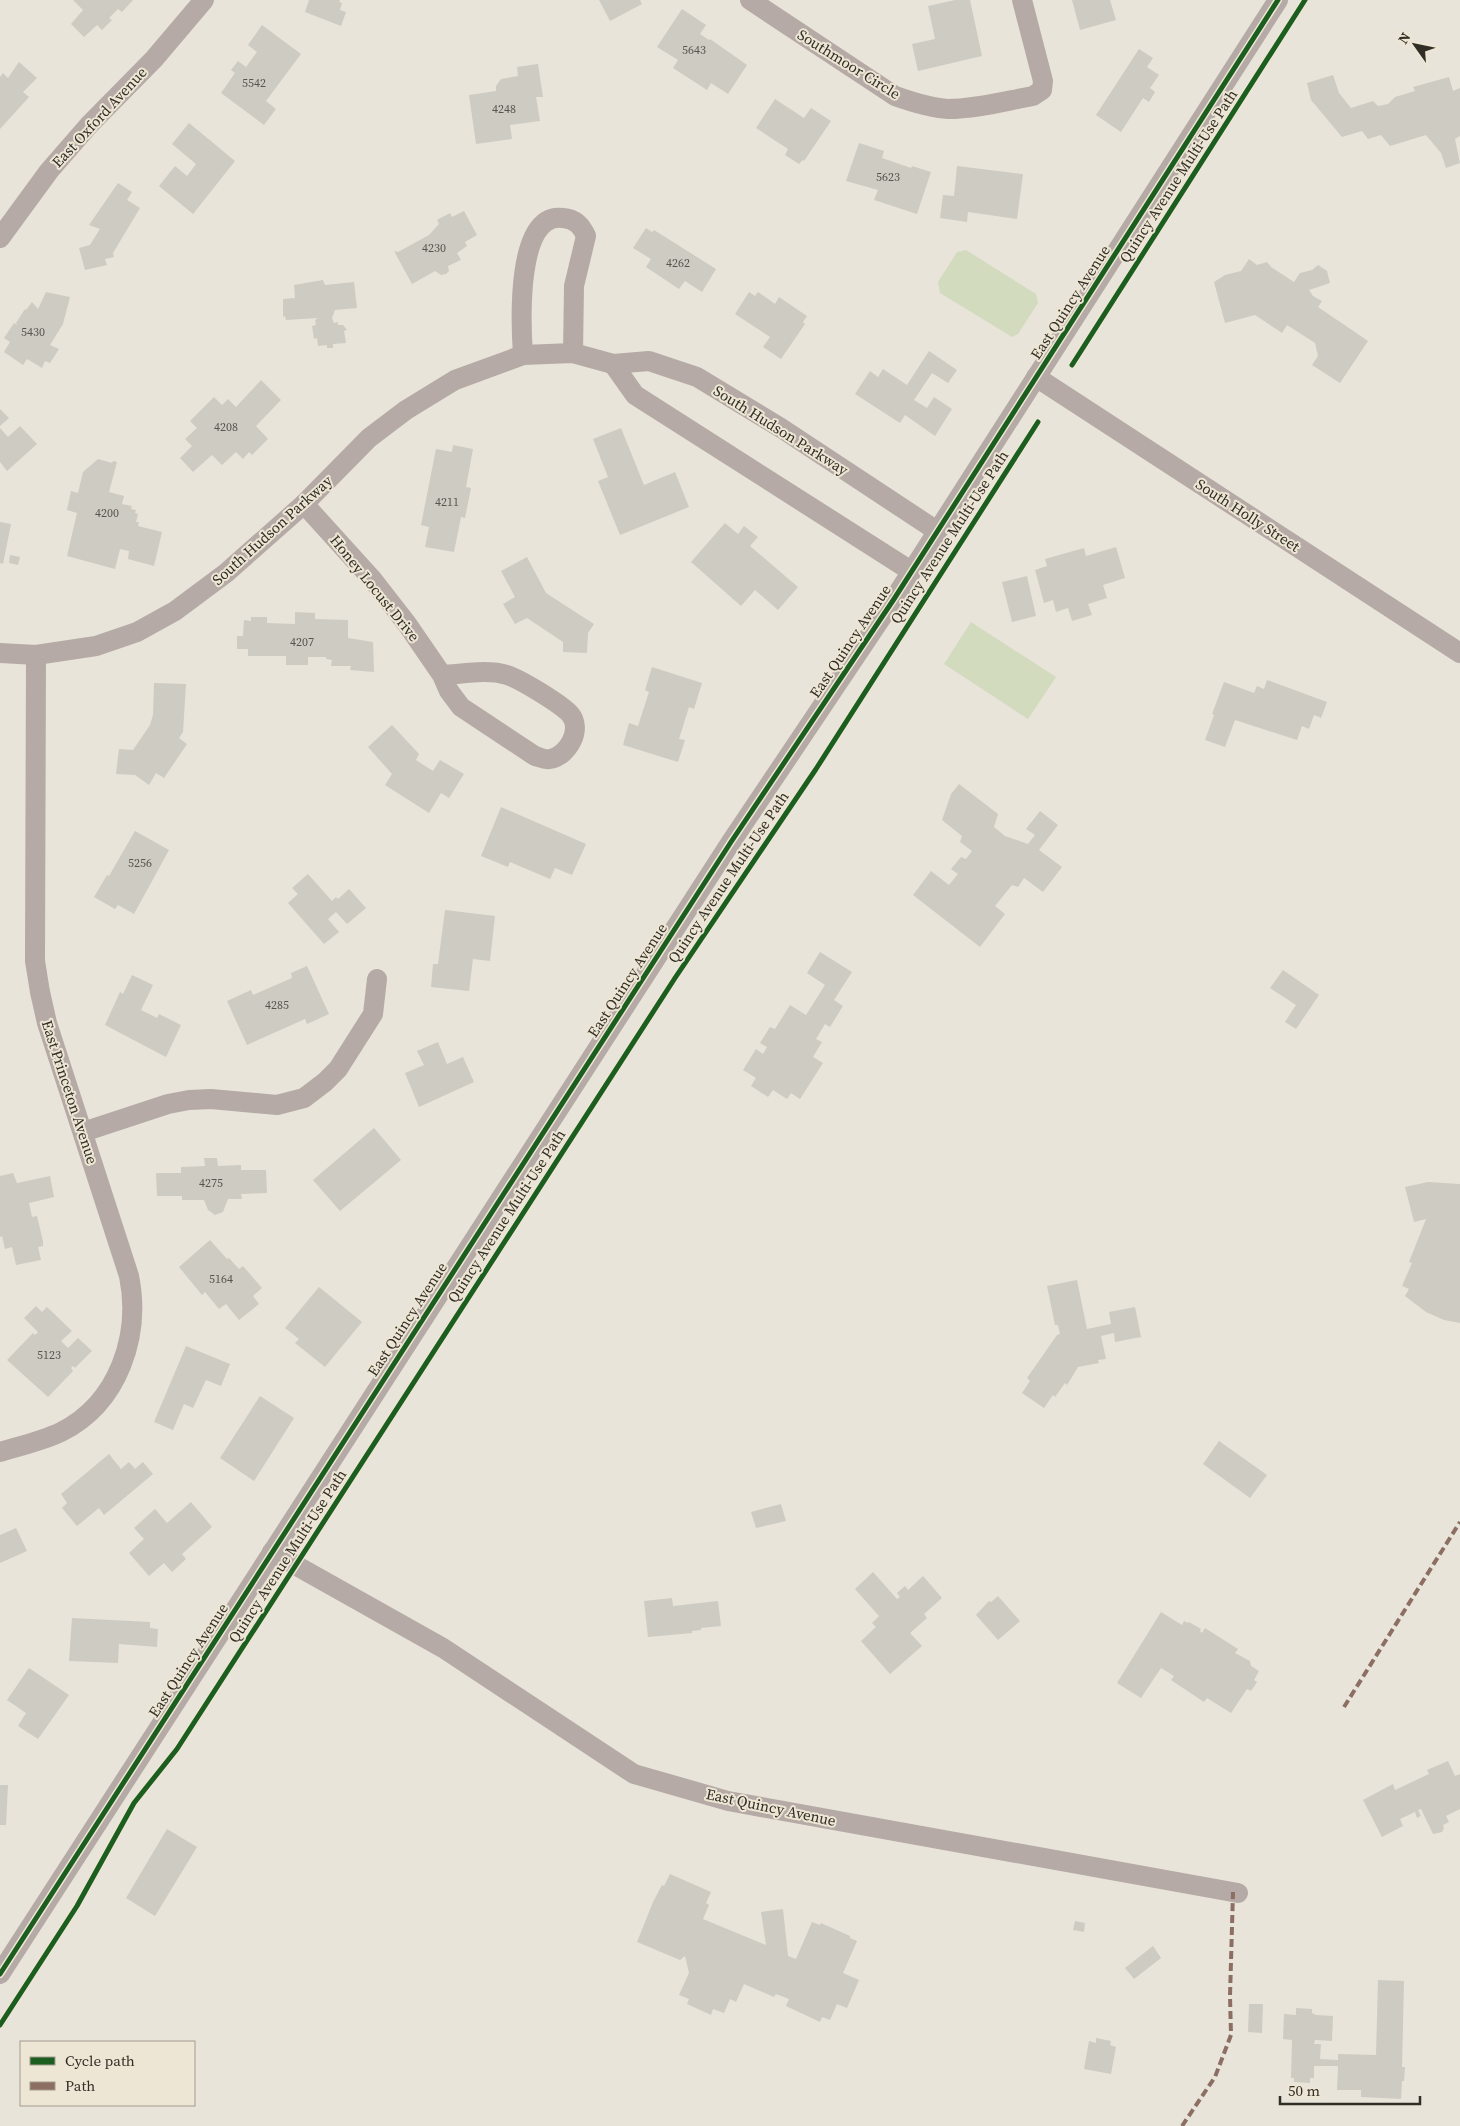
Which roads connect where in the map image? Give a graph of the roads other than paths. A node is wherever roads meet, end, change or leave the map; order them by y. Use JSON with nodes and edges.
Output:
{"nodes":[{"id":1,"x":204,"y":0,"type":"edge"},
{"id":2,"x":750,"y":0,"type":"edge"},
{"id":3,"x":1022,"y":0,"type":"edge"},
{"id":4,"x":1278,"y":0,"type":"edge"},
{"id":5,"x":0,"y":238,"type":"edge"},
{"id":6,"x":574,"y":353,"type":"junction"},
{"id":7,"x":523,"y":355,"type":"junction"},
{"id":8,"x":613,"y":364,"type":"junction"},
{"id":9,"x":1036,"y":377,"type":"junction"},
{"id":10,"x":304,"y":504,"type":"junction"},
{"id":11,"x":937,"y":531,"type":"junction"},
{"id":12,"x":911,"y":571,"type":"junction"},
{"id":13,"x":0,"y":653,"type":"edge"},
{"id":14,"x":1460,"y":653,"type":"edge"},
{"id":15,"x":36,"y":656,"type":"junction"},
{"id":16,"x":442,"y":675,"type":"junction"},
{"id":17,"x":377,"y":980,"type":"dead end"},
{"id":18,"x":83,"y":1132,"type":"junction"},
{"id":19,"x":0,"y":1452,"type":"edge"},
{"id":20,"x":272,"y":1552,"type":"junction"},
{"id":21,"x":1238,"y":1893,"type":"dead end"},
{"id":22,"x":0,"y":1974,"type":"edge"}],
"edges":[{"from":1,"to":5,"type":"street","name":"East Oxford Avenue"},
{"from":2,"to":3,"type":"street","name":"Southmoor Circle"},
{"from":4,"to":9,"type":"street","name":"East Quincy Avenue"},
{"from":6,"to":7,"type":"street","name":"South Hudson Parkway"},
{"from":6,"to":7,"type":"street"},
{"from":6,"to":8,"type":"street","name":"South Hudson Parkway"},
{"from":7,"to":10,"type":"street","name":"South Hudson Parkway"},
{"from":8,"to":11,"type":"street","name":"South Hudson Parkway"},
{"from":8,"to":12,"type":"street"},
{"from":9,"to":11,"type":"street","name":"East Quincy Avenue"},
{"from":9,"to":14,"type":"street","name":"South Holly Street"},
{"from":10,"to":15,"type":"street","name":"South Hudson Parkway"},
{"from":10,"to":16,"type":"street","name":"Honey Locust Drive"},
{"from":11,"to":12,"type":"street","name":"East Quincy Avenue"},
{"from":12,"to":20,"type":"street","name":"East Quincy Avenue"},
{"from":13,"to":15,"type":"street","name":"South Hudson Parkway"},
{"from":15,"to":18,"type":"street","name":"East Princeton Avenue"},
{"from":16,"to":16,"type":"street","name":"Honey Locust Drive"},
{"from":17,"to":18,"type":"street"},
{"from":18,"to":19,"type":"street","name":"East Princeton Avenue"},
{"from":20,"to":21,"type":"street","name":"East Quincy Avenue"},
{"from":20,"to":22,"type":"street","name":"East Quincy Avenue"}]}
